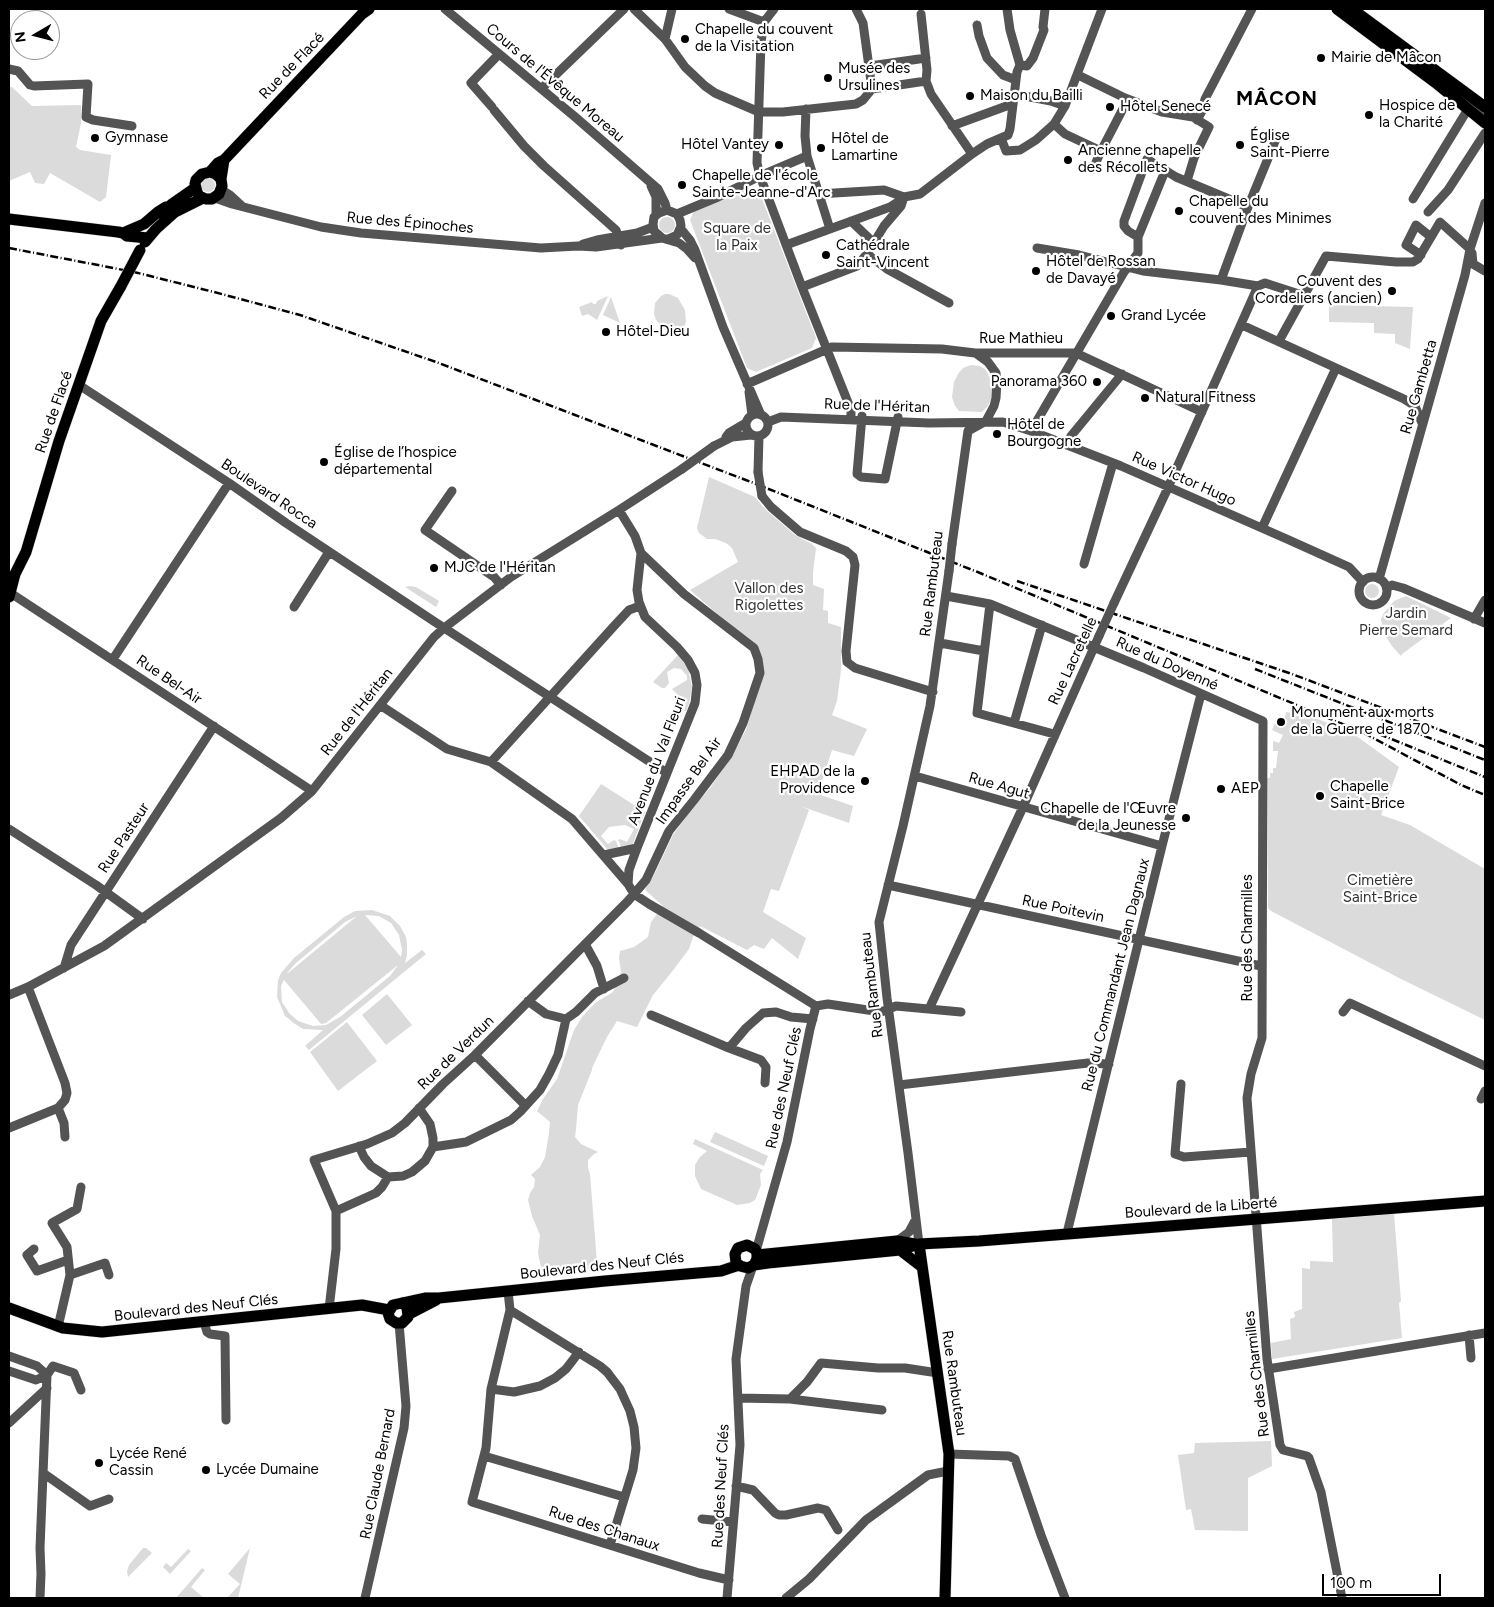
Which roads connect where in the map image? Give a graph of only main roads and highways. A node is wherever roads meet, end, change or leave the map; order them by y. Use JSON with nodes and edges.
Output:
{"nodes":[{"id":1,"x":1337,"y":9,"type":"edge"},
{"id":2,"x":1352,"y":9,"type":"edge"},
{"id":3,"x":365,"y":11,"type":"edge"},
{"id":4,"x":1485,"y":108,"type":"edge"},
{"id":5,"x":1485,"y":123,"type":"edge"},
{"id":6,"x":224,"y":160,"type":"junction"},
{"id":7,"x":210,"y":172,"type":"junction"},
{"id":8,"x":195,"y":188,"type":"junction"},
{"id":9,"x":219,"y":189,"type":"junction"},
{"id":10,"x":203,"y":198,"type":"junction"},
{"id":11,"x":172,"y":204,"type":"junction"},
{"id":12,"x":9,"y":219,"type":"edge"},
{"id":13,"x":123,"y":233,"type":"junction"},
{"id":14,"x":146,"y":237,"type":"junction"},
{"id":15,"x":9,"y":594,"type":"edge"},
{"id":16,"x":1485,"y":1200,"type":"edge"},
{"id":17,"x":919,"y":1244,"type":"junction"},
{"id":18,"x":899,"y":1245,"type":"junction"},
{"id":19,"x":749,"y":1257,"type":"junction"},
{"id":20,"x":922,"y":1267,"type":"junction"},
{"id":21,"x":439,"y":1298,"type":"junction"},
{"id":22,"x":402,"y":1303,"type":"junction"},
{"id":23,"x":9,"y":1308,"type":"edge"},
{"id":24,"x":389,"y":1310,"type":"junction"},
{"id":25,"x":409,"y":1314,"type":"junction"},
{"id":26,"x":945,"y":1598,"type":"edge"}],
"edges":[{"from":1,"to":5,"type":"main road"},
{"from":2,"to":4,"type":"main road"},
{"from":3,"to":6,"type":"main road","name":"Rue de Flacé"},
{"from":6,"to":7,"type":"main road","name":"Rue de Flacé"},
{"from":6,"to":9,"type":"main road"},
{"from":7,"to":8,"type":"main road","name":"Rue de Flacé"},
{"from":7,"to":9,"type":"main road"},
{"from":8,"to":10,"type":"main road"},
{"from":8,"to":11,"type":"main road","name":"Rue de Flacé"},
{"from":9,"to":10,"type":"main road","name":"Rue de Flacé"},
{"from":10,"to":14,"type":"main road","name":"Rue de Flacé"},
{"from":11,"to":13,"type":"main road","name":"Rue de Flacé"},
{"from":11,"to":14,"type":"main road","name":"Rue de Flacé"},
{"from":12,"to":13,"type":"main road"},
{"from":13,"to":14,"type":"main road"},
{"from":14,"to":15,"type":"main road","name":"Rue de Flacé","bridge":true},
{"from":16,"to":17,"type":"main road","name":"Boulevard de la Liberté"},
{"from":17,"to":18,"type":"main road","name":"Boulevard des Neuf Clés"},
{"from":17,"to":20,"type":"main road","name":"Rue Rambuteau"},
{"from":18,"to":19,"type":"main road","name":"Boulevard des Neuf Clés"},
{"from":18,"to":19,"type":"main road","name":"Boulevard des Neuf Clés"},
{"from":18,"to":20,"type":"main road"},
{"from":19,"to":21,"type":"main road","name":"Boulevard des Neuf Clés"},
{"from":20,"to":26,"type":"main road","name":"Rue Rambuteau"},
{"from":21,"to":22,"type":"main road","name":"Boulevard des Neuf Clés"},
{"from":21,"to":25,"type":"main road","name":"Boulevard des Neuf Clés"},
{"from":22,"to":24,"type":"main road"},
{"from":22,"to":25,"type":"main road"},
{"from":23,"to":24,"type":"main road","name":"Boulevard des Neuf Clés"},
{"from":24,"to":25,"type":"main road"}]}
